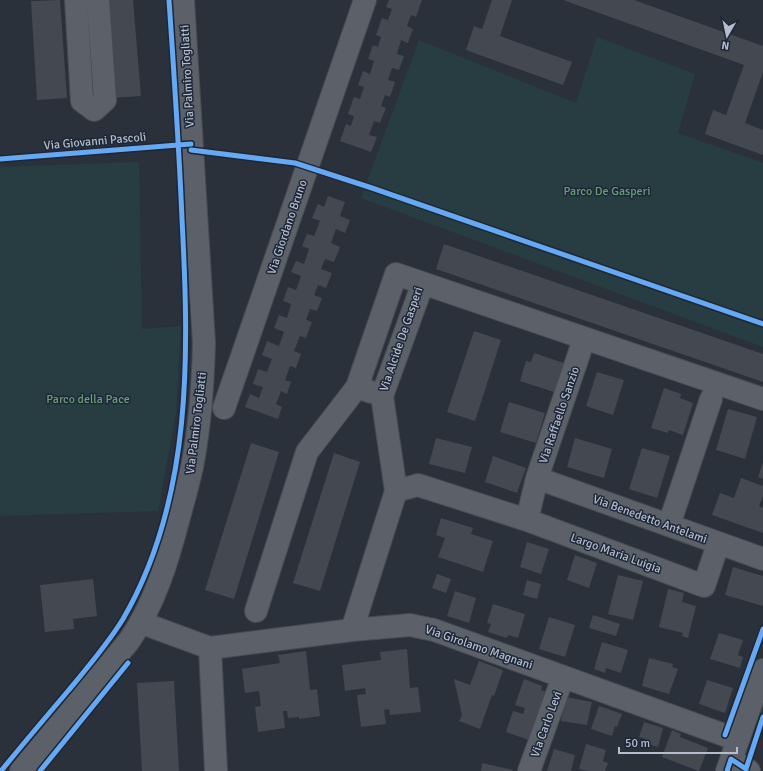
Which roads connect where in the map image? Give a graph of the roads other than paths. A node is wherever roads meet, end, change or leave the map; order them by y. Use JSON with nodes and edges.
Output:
{"nodes":[{"id":1,"x":76,"y":0,"type":"edge"},
{"id":2,"x":98,"y":0,"type":"edge"},
{"id":3,"x":183,"y":0,"type":"edge"},
{"id":4,"x":365,"y":0,"type":"edge"},
{"id":5,"x":423,"y":283,"type":"junction"},
{"id":6,"x":580,"y":351,"type":"dead end"},
{"id":7,"x":357,"y":387,"type":"junction"},
{"id":8,"x":382,"y":396,"type":"junction"},
{"id":9,"x":711,"y":398,"type":"dead end"},
{"id":10,"x":763,"y":399,"type":"edge"},
{"id":11,"x":224,"y":408,"type":"dead end"},
{"id":12,"x":537,"y":478,"type":"junction"},
{"id":13,"x":396,"y":491,"type":"junction"},
{"id":14,"x":527,"y":520,"type":"junction"},
{"id":15,"x":669,"y":525,"type":"junction"},
{"id":16,"x":718,"y":544,"type":"junction"},
{"id":17,"x":763,"y":559,"type":"edge"},
{"id":18,"x":256,"y":611,"type":"dead end"},
{"id":19,"x":142,"y":622,"type":"junction"},
{"id":20,"x":352,"y":630,"type":"junction"},
{"id":21,"x":210,"y":648,"type":"junction"},
{"id":22,"x":763,"y":670,"type":"edge"},
{"id":23,"x":563,"y":677,"type":"junction"},
{"id":24,"x":732,"y":757,"type":"edge"},
{"id":25,"x":21,"y":771,"type":"edge"},
{"id":26,"x":216,"y":771,"type":"edge"},
{"id":27,"x":530,"y":771,"type":"edge"},
{"id":28,"x":749,"y":771,"type":"edge"}],
"edges":[{"from":1,"to":2,"type":"street"},
{"from":3,"to":19,"type":"street","name":"Via Palmiro Togliatti"},
{"from":4,"to":11,"type":"street","name":"Via Giordano Bruno"},
{"from":5,"to":7,"type":"street","name":"Via Alcide De Gasperi"},
{"from":5,"to":8,"type":"street","name":"Via Alcide De Gasperi"},
{"from":5,"to":10,"type":"street"},
{"from":6,"to":12,"type":"street","name":"Via Raffaello Sanzio"},
{"from":7,"to":8,"type":"street","name":"Via Alcide De Gasperi"},
{"from":7,"to":18,"type":"street","name":"Via Alcide De Gasperi"},
{"from":8,"to":13,"type":"street","name":"Via Alcide De Gasperi"},
{"from":9,"to":15,"type":"street"},
{"from":12,"to":14,"type":"street"},
{"from":12,"to":15,"type":"street","name":"Via Benedetto Antelami"},
{"from":13,"to":14,"type":"street"},
{"from":13,"to":20,"type":"street","name":"Via Alcide De Gasperi"},
{"from":14,"to":16,"type":"street","name":"Largo Maria Luigia"},
{"from":15,"to":16,"type":"street","name":"Via Benedetto Antelami"},
{"from":16,"to":17,"type":"street","name":"Via Benedetto Antelami"},
{"from":19,"to":21,"type":"street","name":"Via Girolamo Magnani"},
{"from":19,"to":25,"type":"street","name":"Via Palmiro Togliatti"},
{"from":20,"to":21,"type":"street","name":"Via Girolamo Magnani"},
{"from":20,"to":23,"type":"street","name":"Via Girolamo Magnani"},
{"from":21,"to":26,"type":"street"},
{"from":22,"to":24,"type":"street"},
{"from":23,"to":24,"type":"street","name":"Via Girolamo Magnani"},
{"from":23,"to":27,"type":"street","name":"Via Carlo Levi"},
{"from":24,"to":28,"type":"street","name":"Via Girolamo Magnani"}]}
